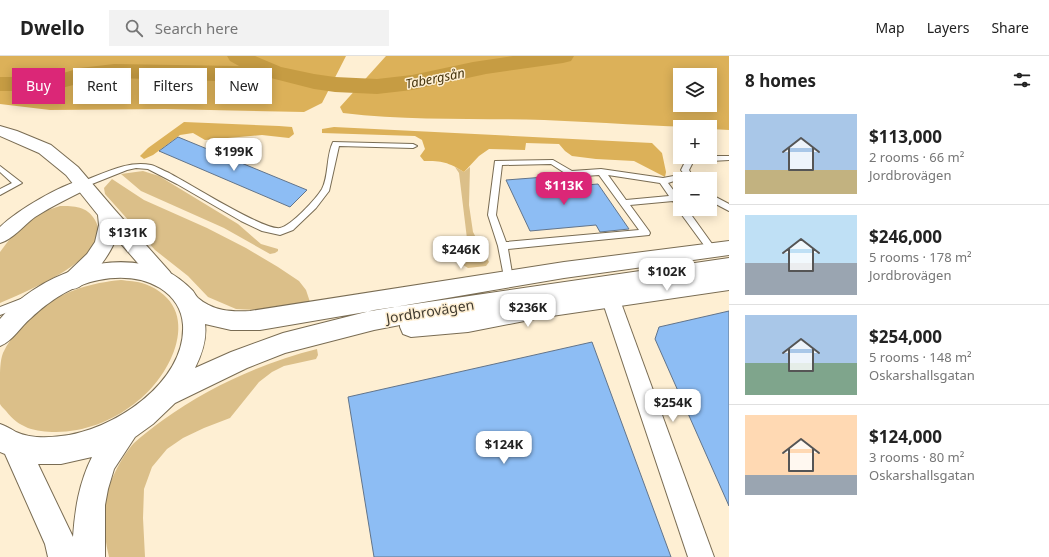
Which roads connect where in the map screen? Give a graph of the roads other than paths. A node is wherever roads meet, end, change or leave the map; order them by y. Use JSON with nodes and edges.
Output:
{"nodes":[{"id":1,"x":4,"y":135,"type":"edge"},
{"id":2,"x":413,"y":146,"type":"dead end"},
{"id":3,"x":729,"y":158,"type":"edge"},
{"id":4,"x":0,"y":168,"type":"edge"},
{"id":5,"x":601,"y":172,"type":"junction"},
{"id":6,"x":686,"y":172,"type":"edge"},
{"id":7,"x":673,"y":180,"type":"edge"},
{"id":8,"x":663,"y":181,"type":"junction"},
{"id":9,"x":84,"y":184,"type":"junction"},
{"id":10,"x":0,"y":192,"type":"edge"},
{"id":11,"x":673,"y":193,"type":"edge"},
{"id":12,"x":673,"y":198,"type":"edge"},
{"id":13,"x":717,"y":201,"type":"edge"},
{"id":14,"x":624,"y":203,"type":"junction"},
{"id":15,"x":729,"y":208,"type":"edge"},
{"id":16,"x":107,"y":214,"type":"junction"},
{"id":17,"x":689,"y":216,"type":"edge"},
{"id":18,"x":0,"y":238,"type":"edge"},
{"id":19,"x":503,"y":246,"type":"junction"},
{"id":20,"x":720,"y":249,"type":"edge"},
{"id":21,"x":729,"y":266,"type":"edge"},
{"id":22,"x":163,"y":278,"type":"junction"},
{"id":23,"x":508,"y":279,"type":"junction"},
{"id":24,"x":72,"y":281,"type":"junction"},
{"id":25,"x":729,"y":282,"type":"edge"},
{"id":26,"x":611,"y":300,"type":"junction"},
{"id":27,"x":189,"y":304,"type":"junction"},
{"id":28,"x":10,"y":312,"type":"edge"},
{"id":29,"x":0,"y":327,"type":"edge"},
{"id":30,"x":322,"y":332,"type":"junction"},
{"id":31,"x":0,"y":336,"type":"edge"},
{"id":32,"x":166,"y":394,"type":"junction"},
{"id":33,"x":128,"y":426,"type":"junction"},
{"id":34,"x":8,"y":441,"type":"edge"},
{"id":35,"x":64,"y":557,"type":"edge"},
{"id":36,"x":89,"y":557,"type":"edge"},
{"id":37,"x":701,"y":557,"type":"edge"}],
"edges":[{"from":1,"to":9,"type":"main road"},
{"from":2,"to":9,"type":"lane"},
{"from":3,"to":6,"type":"lane"},
{"from":4,"to":10,"type":"lane"},
{"from":5,"to":8,"type":"lane"},
{"from":5,"to":14,"type":"lane"},
{"from":5,"to":19,"type":"lane"},
{"from":7,"to":8,"type":"lane"},
{"from":8,"to":11,"type":"lane"},
{"from":9,"to":16,"type":"main road"},
{"from":9,"to":18,"type":"street"},
{"from":12,"to":14,"type":"lane"},
{"from":13,"to":15,"type":"lane"},
{"from":14,"to":19,"type":"lane"},
{"from":16,"to":22,"type":"main road"},
{"from":16,"to":24,"type":"main road"},
{"from":17,"to":20,"type":"lane"},
{"from":19,"to":23,"type":"lane"},
{"from":20,"to":23,"type":"main road","name":"Jordbrovägen"},
{"from":21,"to":30,"type":"main road","name":"Jordbrovägen"},
{"from":22,"to":24,"type":"main road"},
{"from":22,"to":27,"type":"main road"},
{"from":23,"to":27,"type":"main road","name":"Jordbrovägen"},
{"from":24,"to":28,"type":"main road"},
{"from":25,"to":26,"type":"main road"},
{"from":26,"to":30,"type":"main road"},
{"from":26,"to":37,"type":"street"},
{"from":27,"to":32,"type":"main road"},
{"from":28,"to":29,"type":"main road"},
{"from":28,"to":31,"type":"main road"},
{"from":30,"to":32,"type":"main road","name":"Jordbrovägen"},
{"from":32,"to":33,"type":"main road"},
{"from":33,"to":34,"type":"main road"},
{"from":33,"to":36,"type":"main road"},
{"from":34,"to":35,"type":"main road"}]}
